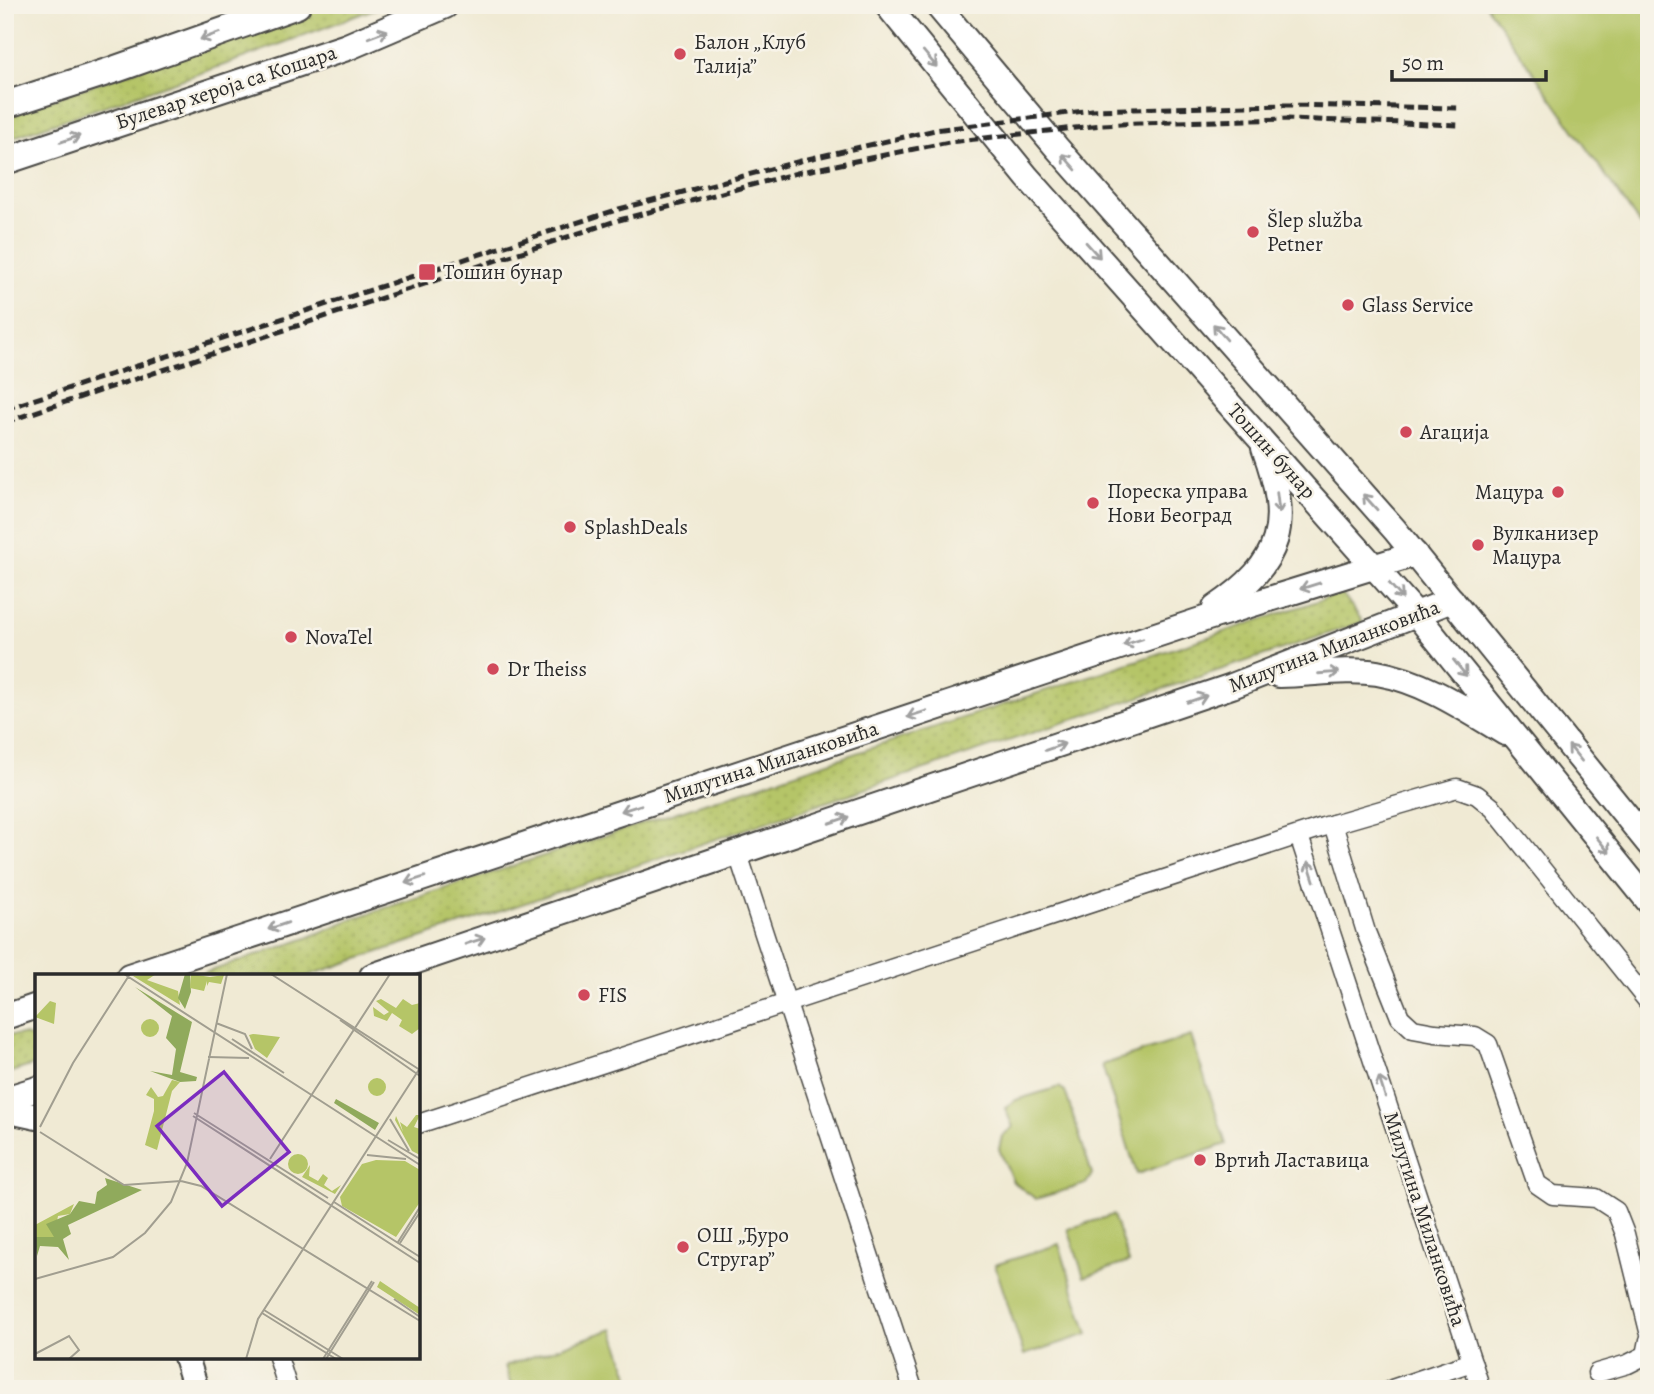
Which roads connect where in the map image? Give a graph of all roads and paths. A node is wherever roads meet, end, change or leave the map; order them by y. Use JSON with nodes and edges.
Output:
{"nodes":[{"id":1,"x":297,"y":5,"type":"edge"},
{"id":2,"x":445,"y":5,"type":"edge"},
{"id":3,"x":887,"y":5,"type":"edge"},
{"id":4,"x":937,"y":5,"type":"edge"},
{"id":5,"x":5,"y":105,"type":"edge"},
{"id":6,"x":5,"y":161,"type":"edge"},
{"id":7,"x":1260,"y":438,"type":"junction"},
{"id":8,"x":1415,"y":554,"type":"junction"},
{"id":9,"x":1375,"y":567,"type":"junction"},
{"id":10,"x":1452,"y":600,"type":"junction"},
{"id":11,"x":1417,"y":615,"type":"junction"},
{"id":12,"x":1198,"y":621,"type":"junction"},
{"id":13,"x":1261,"y":676,"type":"junction"},
{"id":14,"x":1518,"y":741,"type":"junction"},
{"id":15,"x":1333,"y":824,"type":"junction"},
{"id":16,"x":1299,"y":836,"type":"junction"},
{"id":17,"x":1649,"y":844,"type":"edge"},
{"id":18,"x":738,"y":854,"type":"junction"},
{"id":19,"x":1649,"y":902,"type":"edge"},
{"id":20,"x":135,"y":974,"type":"edge"},
{"id":21,"x":378,"y":974,"type":"edge"},
{"id":22,"x":1649,"y":1003,"type":"edge"},
{"id":23,"x":788,"y":1004,"type":"junction"},
{"id":24,"x":35,"y":1007,"type":"edge"},
{"id":25,"x":5,"y":1017,"type":"edge"},
{"id":26,"x":35,"y":1090,"type":"edge"},
{"id":27,"x":5,"y":1100,"type":"edge"},
{"id":28,"x":5,"y":1110,"type":"edge"},
{"id":29,"x":35,"y":1117,"type":"edge"},
{"id":30,"x":420,"y":1123,"type":"edge"},
{"id":31,"x":1649,"y":1331,"type":"edge"},
{"id":32,"x":1649,"y":1340,"type":"edge"},
{"id":33,"x":187,"y":1359,"type":"edge"},
{"id":34,"x":279,"y":1359,"type":"edge"},
{"id":35,"x":1472,"y":1362,"type":"junction"},
{"id":36,"x":1597,"y":1373,"type":"dead end"},
{"id":37,"x":196,"y":1389,"type":"edge"},
{"id":38,"x":288,"y":1389,"type":"edge"},
{"id":39,"x":913,"y":1389,"type":"edge"},
{"id":40,"x":1392,"y":1389,"type":"edge"},
{"id":41,"x":1481,"y":1389,"type":"edge"}],
"edges":[{"from":1,"to":5,"type":"main road","one_way":true},
{"from":6,"to":2,"type":"main road","name":"Булевар хероја са Кошара","one_way":true},
{"from":3,"to":7,"type":"main road","name":"Тошин бунар","one_way":true},
{"from":8,"to":4,"type":"main road","name":"Тошин бунар","one_way":true},
{"from":7,"to":9,"type":"main road","name":"Тошин бунар"},
{"from":7,"to":12,"type":"main road","one_way":true},
{"from":8,"to":9,"type":"main road","name":"Милутина Миланковића"},
{"from":8,"to":10,"type":"main road","name":"Тошин бунар"},
{"from":9,"to":11,"type":"main road","name":"Тошин бунар","one_way":true},
{"from":9,"to":12,"type":"main road","name":"Милутина Миланковића","one_way":true},
{"from":10,"to":11,"type":"main road","name":"Милутина Миланковића"},
{"from":17,"to":10,"type":"main road","name":"Тошин бунар","one_way":true},
{"from":11,"to":13,"type":"main road","name":"Милутина Миланковића"},
{"from":11,"to":14,"type":"main road","name":"Тошин бунар","one_way":true},
{"from":12,"to":20,"type":"main road","name":"Милутина Миланковића","one_way":true},
{"from":13,"to":14,"type":"main road","one_way":true},
{"from":18,"to":13,"type":"main road","name":"Милутина Миланковића","one_way":true},
{"from":14,"to":19,"type":"main road","name":"Тошин бунар","one_way":true},
{"from":15,"to":16,"type":"street"},
{"from":15,"to":22,"type":"street"},
{"from":15,"to":31,"type":"street"},
{"from":16,"to":23,"type":"street"},
{"from":35,"to":16,"type":"street","name":"Милутина Миланковића","one_way":true},
{"from":21,"to":18,"type":"main road","name":"Милутина Миланковића","one_way":true},
{"from":18,"to":23,"type":"street"},
{"from":23,"to":30,"type":"street"},
{"from":23,"to":39,"type":"street"},
{"from":24,"to":25,"type":"main road"},
{"from":26,"to":27,"type":"main road"},
{"from":28,"to":29,"type":"main road"},
{"from":32,"to":36,"type":"street"},
{"from":33,"to":37,"type":"main road"},
{"from":34,"to":38,"type":"street"},
{"from":35,"to":40,"type":"street"},
{"from":35,"to":41,"type":"street","name":"Милутина Миланковића"}]}
